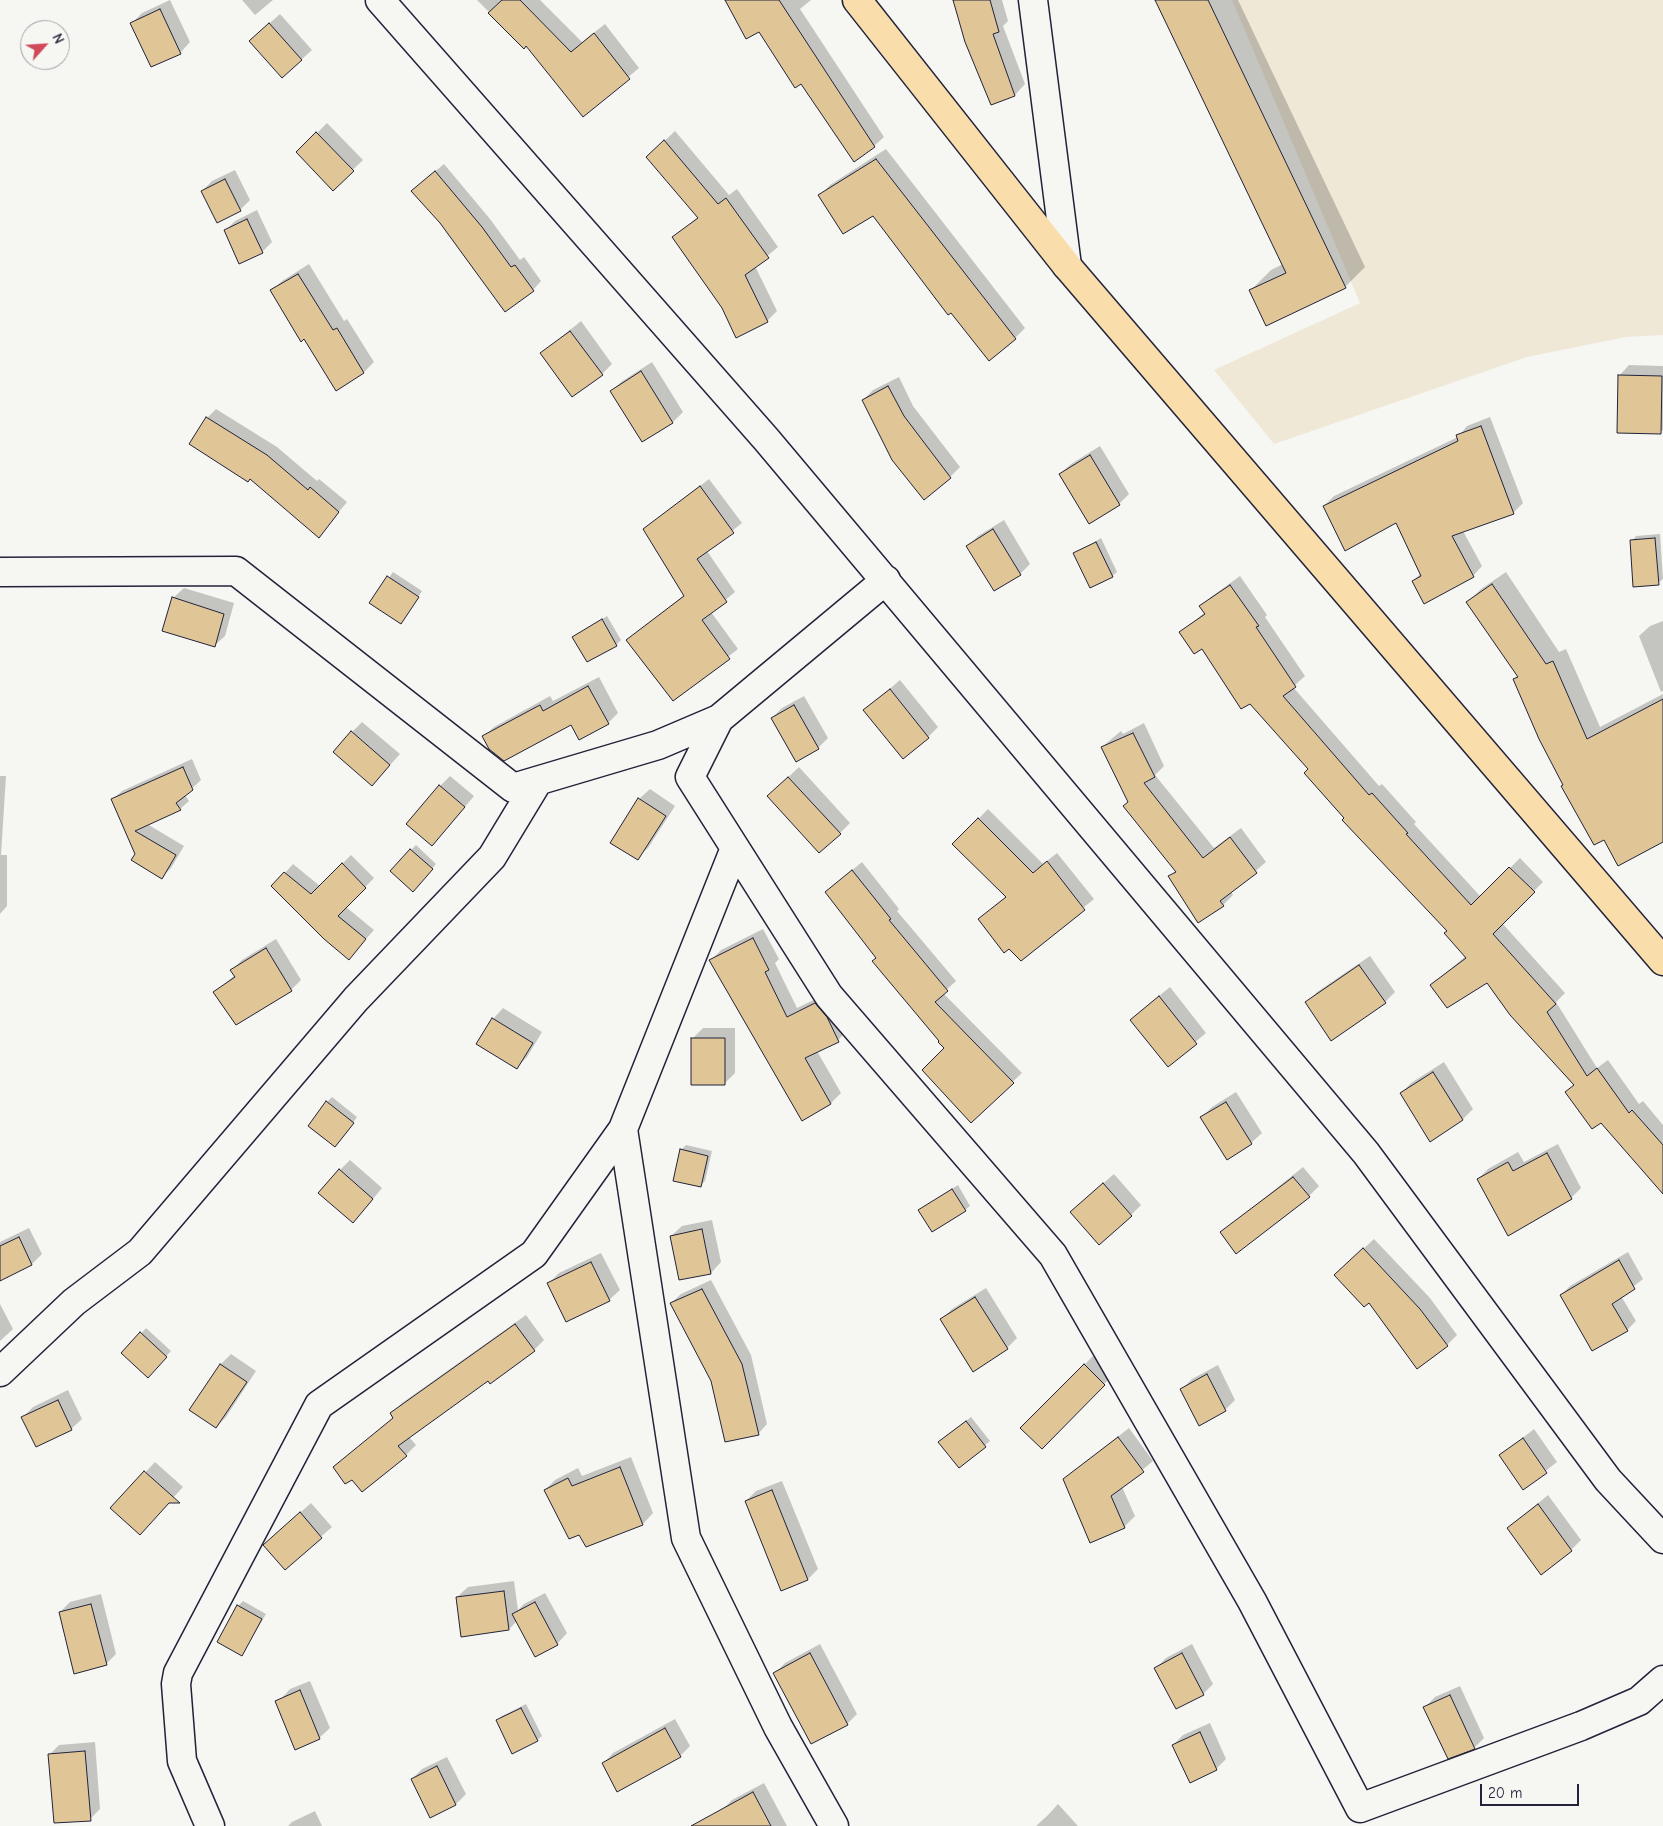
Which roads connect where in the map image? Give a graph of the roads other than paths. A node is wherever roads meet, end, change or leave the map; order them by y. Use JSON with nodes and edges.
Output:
{"nodes":[{"id":1,"x":380,"y":0,"type":"edge"},
{"id":2,"x":857,"y":0,"type":"edge"},
{"id":3,"x":1033,"y":0,"type":"edge"},
{"id":4,"x":1067,"y":266,"type":"junction"},
{"id":5,"x":0,"y":572,"type":"edge"},
{"id":6,"x":886,"y":580,"type":"junction"},
{"id":7,"x":719,"y":718,"type":"junction"},
{"id":8,"x":538,"y":781,"type":"junction"},
{"id":9,"x":735,"y":848,"type":"junction"},
{"id":10,"x":1663,"y":961,"type":"edge"},
{"id":11,"x":623,"y":1130,"type":"junction"},
{"id":12,"x":0,"y":1372,"type":"edge"},
{"id":13,"x":1663,"y":1539,"type":"edge"},
{"id":14,"x":1663,"y":1680,"type":"edge"},
{"id":15,"x":210,"y":1826,"type":"edge"},
{"id":16,"x":834,"y":1826,"type":"edge"}],
"edges":[{"from":1,"to":6,"type":"street"},
{"from":2,"to":4,"type":"main road"},
{"from":3,"to":4,"type":"street"},
{"from":4,"to":10,"type":"main road"},
{"from":5,"to":8,"type":"street"},
{"from":6,"to":7,"type":"street"},
{"from":6,"to":13,"type":"street"},
{"from":7,"to":8,"type":"street"},
{"from":7,"to":9,"type":"street"},
{"from":8,"to":12,"type":"street"},
{"from":9,"to":11,"type":"street"},
{"from":9,"to":14,"type":"street"},
{"from":11,"to":15,"type":"street"},
{"from":11,"to":16,"type":"street"}]}
